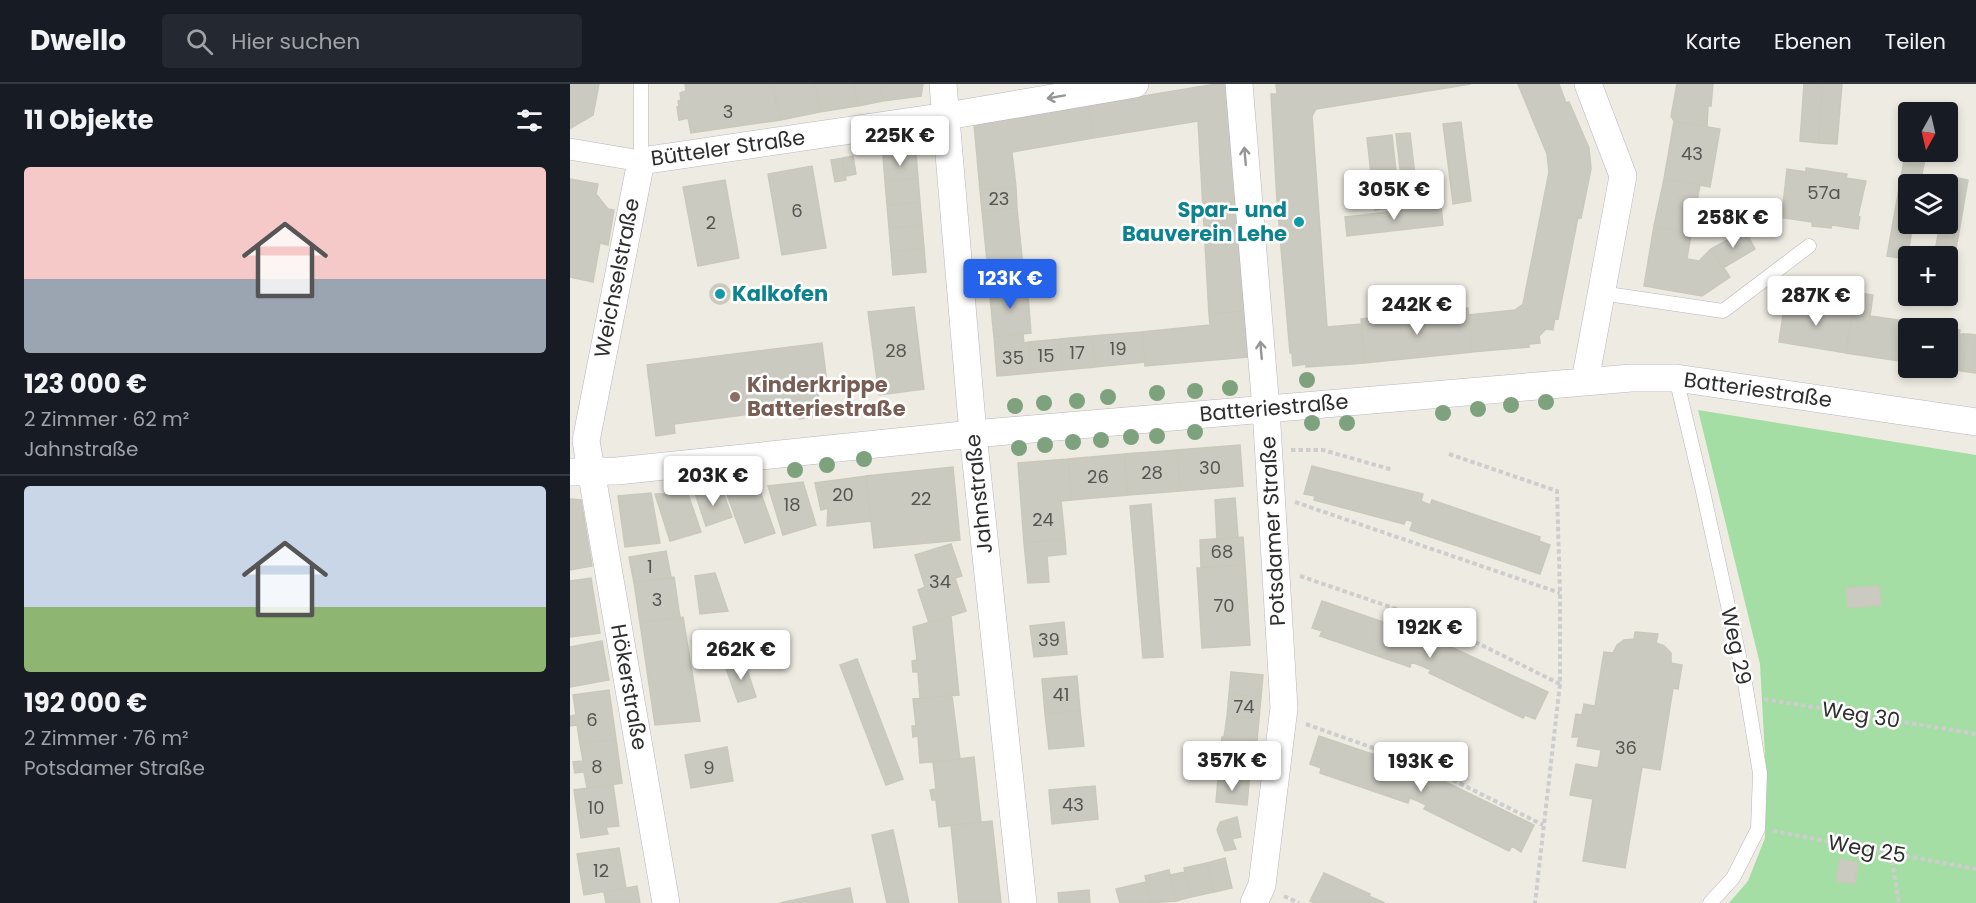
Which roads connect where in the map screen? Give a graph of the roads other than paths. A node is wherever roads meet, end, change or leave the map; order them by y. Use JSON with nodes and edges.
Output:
{"nodes":[{"id":1,"x":641,"y":84,"type":"edge"},
{"id":2,"x":944,"y":84,"type":"edge"},
{"id":3,"x":1135,"y":84,"type":"edge"},
{"id":4,"x":1239,"y":84,"type":"edge"},
{"id":5,"x":1588,"y":84,"type":"edge"},
{"id":6,"x":947,"y":116,"type":"junction"},
{"id":7,"x":570,"y":149,"type":"edge"},
{"id":8,"x":641,"y":161,"type":"junction"},
{"id":9,"x":1809,"y":246,"type":"dead end"},
{"id":10,"x":1601,"y":293,"type":"junction"},
{"id":11,"x":1676,"y":378,"type":"junction"},
{"id":12,"x":1585,"y":381,"type":"junction"},
{"id":13,"x":1266,"y":409,"type":"junction"},
{"id":14,"x":1976,"y":422,"type":"edge"},
{"id":15,"x":973,"y":434,"type":"junction"},
{"id":16,"x":580,"y":472,"type":"edge"},
{"id":17,"x":666,"y":903,"type":"edge"},
{"id":18,"x":1023,"y":903,"type":"edge"},
{"id":19,"x":1254,"y":903,"type":"edge"},
{"id":20,"x":1710,"y":903,"type":"edge"}],
"edges":[{"from":1,"to":8,"type":"lane","name":"Weichselstraße"},
{"from":2,"to":6,"type":"street","name":"Jahnstraße"},
{"from":3,"to":6,"type":"street","name":"Bütteler Straße","one_way":true},
{"from":13,"to":4,"type":"street","name":"Potsdamer Straße","one_way":true},
{"from":5,"to":10,"type":"street"},
{"from":6,"to":8,"type":"street","name":"Bütteler Straße"},
{"from":6,"to":15,"type":"street","name":"Jahnstraße"},
{"from":7,"to":8,"type":"street","name":"Bütteler Straße"},
{"from":8,"to":16,"type":"street","name":"Weichselstraße"},
{"from":9,"to":10,"type":"lane"},
{"from":10,"to":12,"type":"street"},
{"from":11,"to":12,"type":"street","name":"Batteriestraße"},
{"from":11,"to":14,"type":"street","name":"Batteriestraße"},
{"from":11,"to":20,"type":"lane","name":"Weg 29"},
{"from":12,"to":13,"type":"street","name":"Batteriestraße"},
{"from":13,"to":15,"type":"street","name":"Batteriestraße"},
{"from":13,"to":19,"type":"street","name":"Potsdamer Straße"},
{"from":15,"to":16,"type":"street","name":"Batteriestraße"},
{"from":15,"to":18,"type":"street","name":"Jahnstraße"},
{"from":16,"to":17,"type":"street","name":"Hökerstraße"}]}
